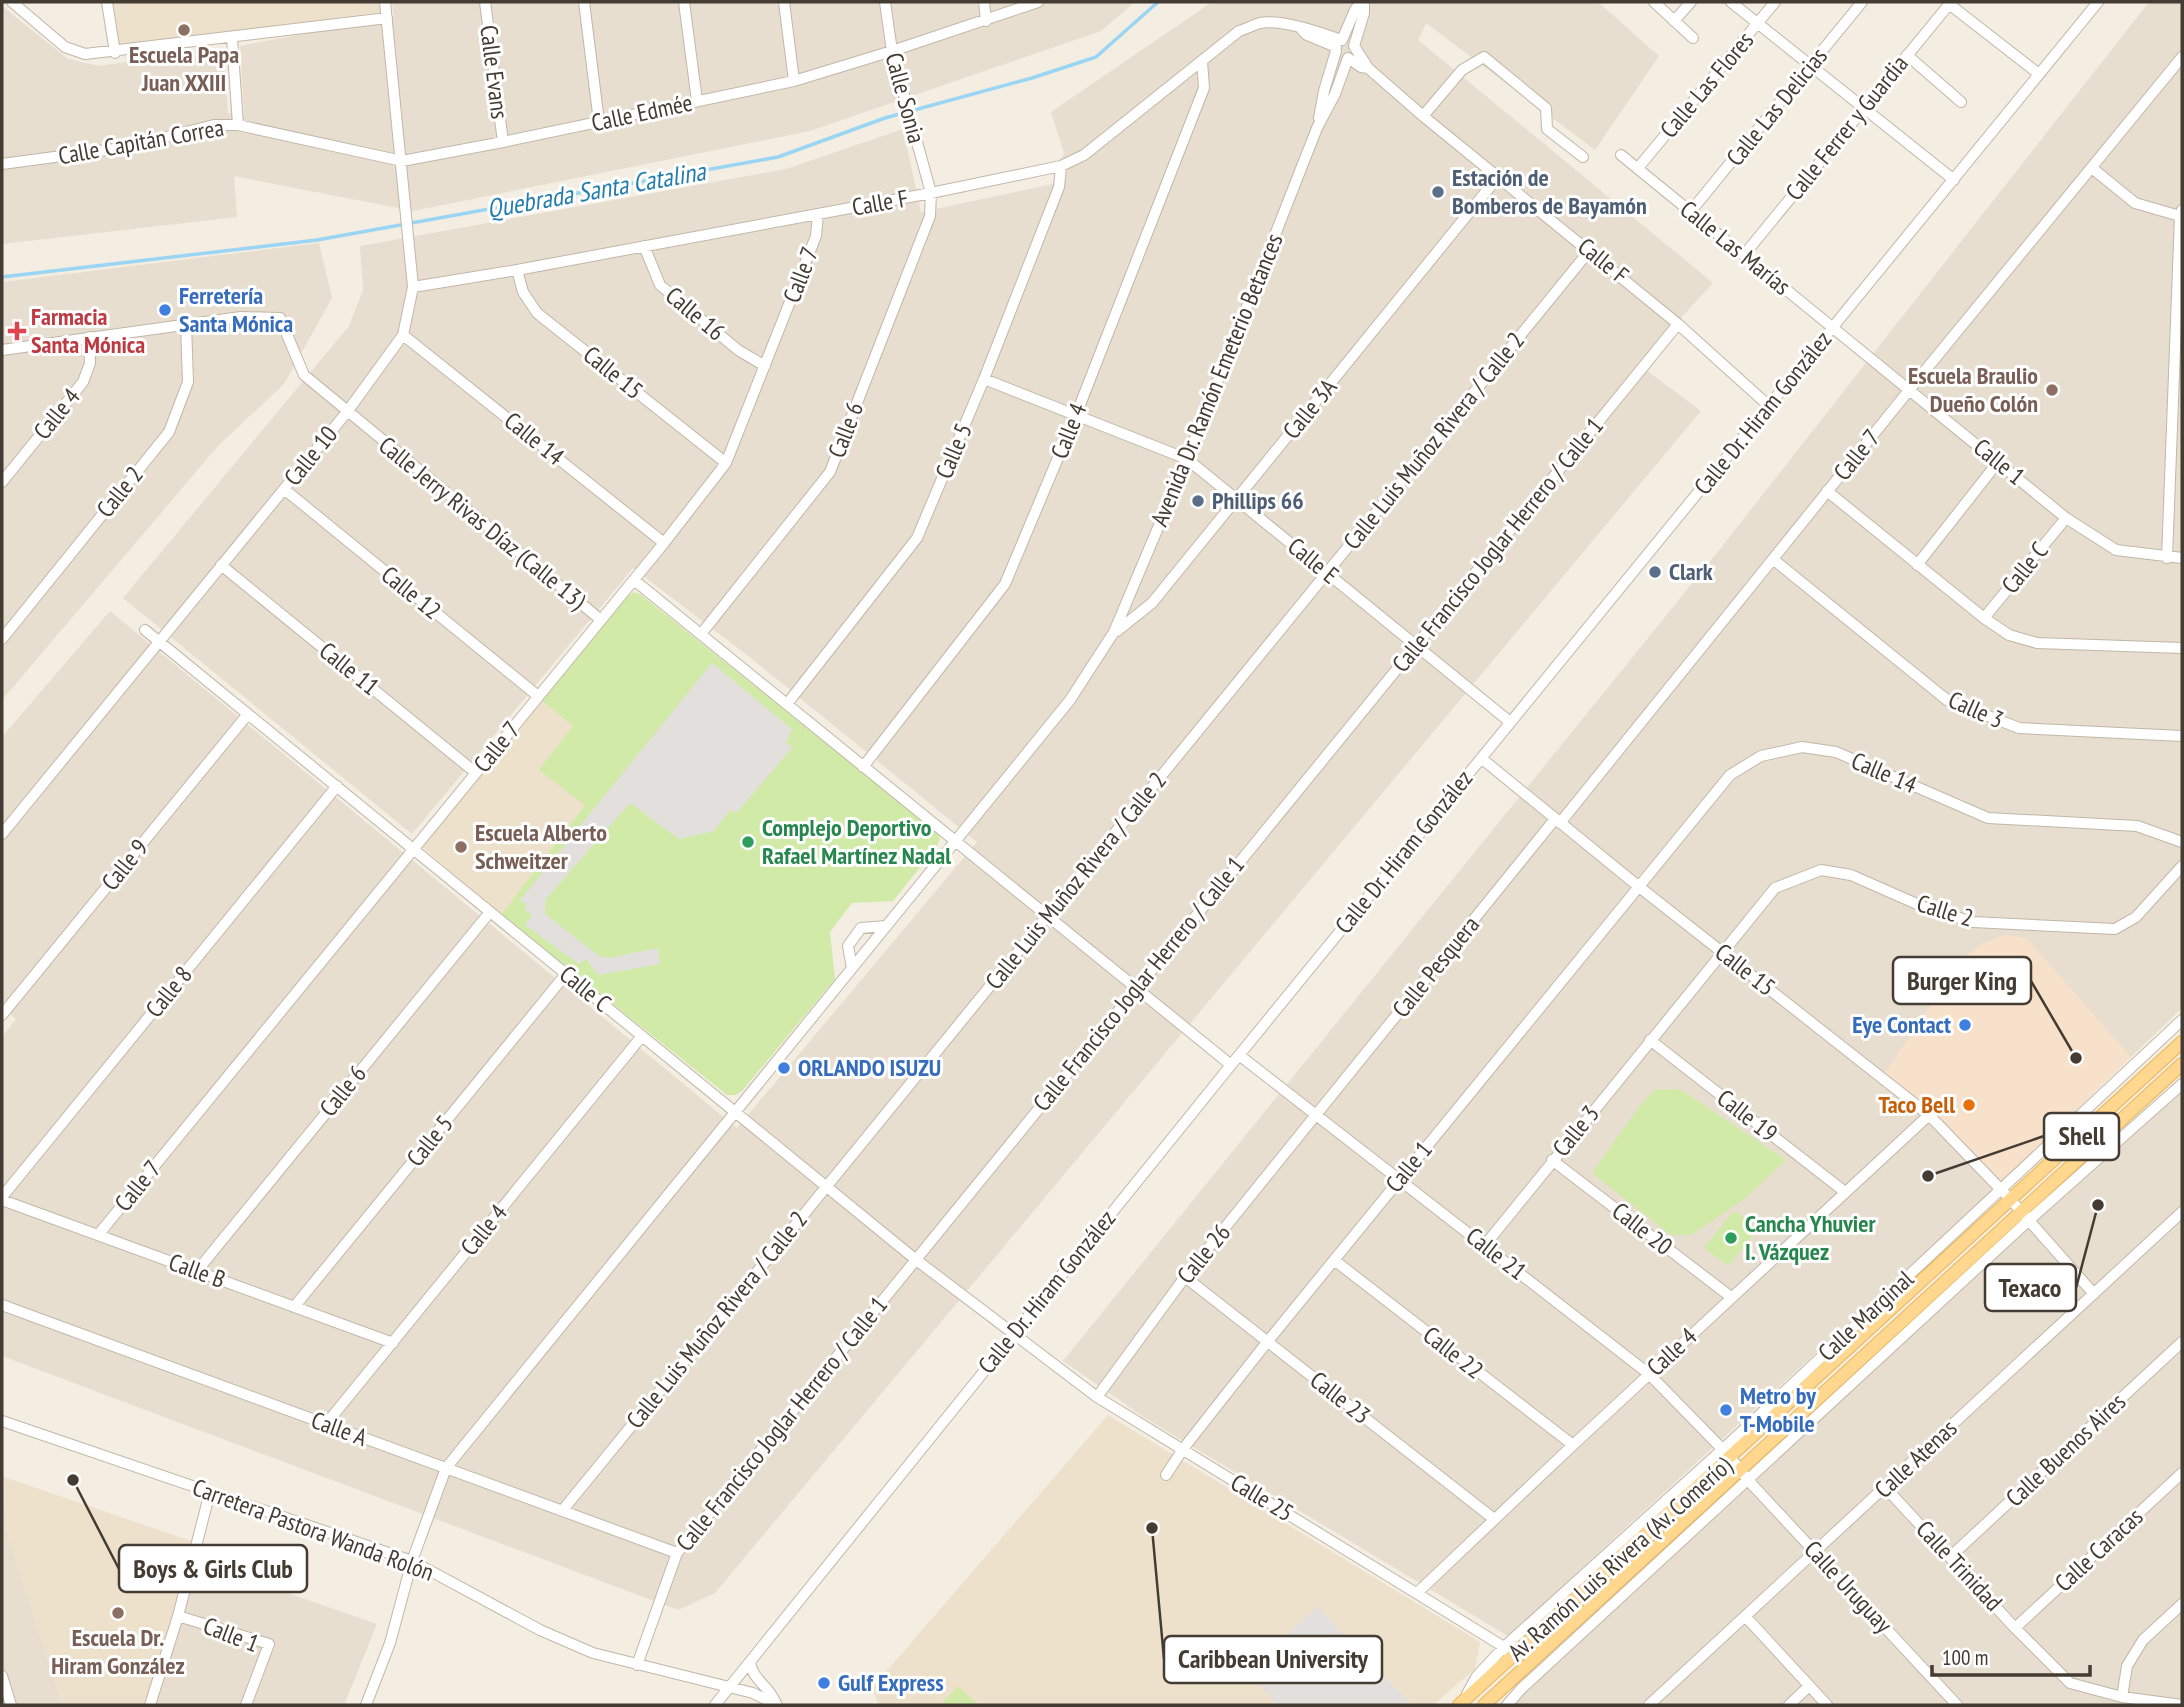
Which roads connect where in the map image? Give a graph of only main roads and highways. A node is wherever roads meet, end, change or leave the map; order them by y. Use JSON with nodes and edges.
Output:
{"nodes":[{"id":1,"x":2182,"y":1042,"type":"edge"},
{"id":2,"x":2182,"y":1064,"type":"edge"},
{"id":3,"x":1462,"y":1703,"type":"edge"},
{"id":4,"x":1484,"y":1705,"type":"edge"}],
"edges":[{"from":1,"to":3,"type":"main road","name":"Av. Ramón Luis Rivera (Av. Comerío)"},
{"from":2,"to":4,"type":"main road","name":"Av. Ramón Luis Rivera (Av. Comerío)"}]}
